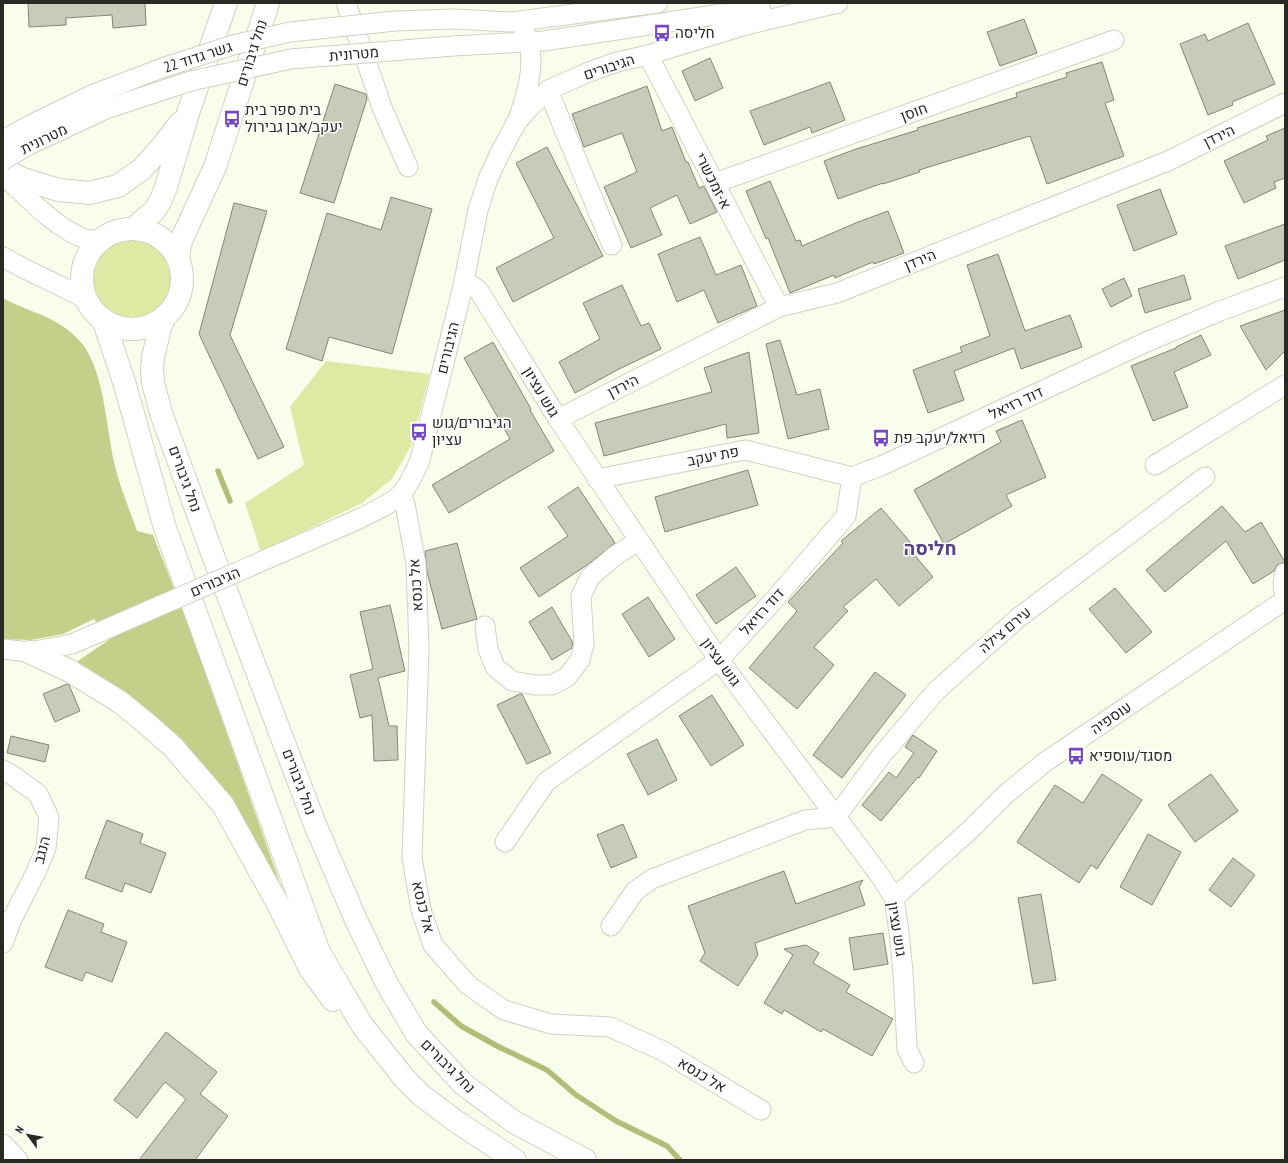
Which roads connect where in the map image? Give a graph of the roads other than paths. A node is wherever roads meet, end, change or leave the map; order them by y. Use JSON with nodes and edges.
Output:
{"nodes":[{"id":1,"x":226,"y":3,"type":"edge"},
{"id":2,"x":268,"y":3,"type":"edge"},
{"id":3,"x":346,"y":3,"type":"edge"},
{"id":4,"x":658,"y":3,"type":"edge"},
{"id":5,"x":759,"y":3,"type":"edge"},
{"id":6,"x":794,"y":3,"type":"edge"},
{"id":7,"x":838,"y":3,"type":"edge"},
{"id":8,"x":721,"y":14,"type":"junction"},
{"id":9,"x":512,"y":22,"type":"junction"},
{"id":10,"x":1114,"y":40,"type":"dead end"},
{"id":11,"x":529,"y":42,"type":"junction"},
{"id":12,"x":648,"y":55,"type":"junction"},
{"id":13,"x":548,"y":90,"type":"junction"},
{"id":14,"x":1285,"y":103,"type":"edge"},
{"id":15,"x":189,"y":110,"type":"junction"},
{"id":16,"x":516,"y":123,"type":"junction"},
{"id":17,"x":3,"y":140,"type":"edge"},
{"id":18,"x":3,"y":160,"type":"edge"},
{"id":19,"x":408,"y":167,"type":"dead end"},
{"id":20,"x":3,"y":170,"type":"edge"},
{"id":21,"x":3,"y":174,"type":"edge"},
{"id":22,"x":714,"y":183,"type":"junction"},
{"id":23,"x":133,"y":229,"type":"junction"},
{"id":24,"x":103,"y":238,"type":"junction"},
{"id":25,"x":612,"y":245,"type":"dead end"},
{"id":26,"x":3,"y":257,"type":"edge"},
{"id":27,"x":178,"y":259,"type":"junction"},
{"id":28,"x":463,"y":286,"type":"junction"},
{"id":29,"x":1285,"y":287,"type":"edge"},
{"id":30,"x":87,"y":300,"type":"junction"},
{"id":31,"x":779,"y":308,"type":"junction"},
{"id":32,"x":164,"y":318,"type":"junction"},
{"id":33,"x":102,"y":320,"type":"junction"},
{"id":34,"x":1285,"y":385,"type":"edge"},
{"id":35,"x":558,"y":419,"type":"junction"},
{"id":36,"x":1155,"y":465,"type":"dead end"},
{"id":37,"x":852,"y":477,"type":"junction"},
{"id":38,"x":1206,"y":477,"type":"dead end"},
{"id":39,"x":596,"y":479,"type":"junction"},
{"id":40,"x":401,"y":494,"type":"junction"},
{"id":41,"x":638,"y":540,"type":"junction"},
{"id":42,"x":1285,"y":573,"type":"edge"},
{"id":43,"x":1285,"y":594,"type":"edge"},
{"id":44,"x":1285,"y":600,"type":"edge"},
{"id":45,"x":485,"y":626,"type":"dead end"},
{"id":46,"x":3,"y":649,"type":"edge"},
{"id":47,"x":29,"y":652,"type":"junction"},
{"id":48,"x":719,"y":660,"type":"junction"},
{"id":49,"x":3,"y":770,"type":"edge"},
{"id":50,"x":836,"y":817,"type":"junction"},
{"id":51,"x":505,"y":842,"type":"dead end"},
{"id":52,"x":894,"y":898,"type":"junction"},
{"id":53,"x":611,"y":926,"type":"dead end"},
{"id":54,"x":3,"y":943,"type":"edge"},
{"id":55,"x":914,"y":1063,"type":"dead end"},
{"id":56,"x":405,"y":1079,"type":"junction"},
{"id":57,"x":760,"y":1110,"type":"dead end"},
{"id":58,"x":3,"y":1144,"type":"edge"},
{"id":59,"x":18,"y":1160,"type":"edge"},
{"id":60,"x":515,"y":1160,"type":"edge"},
{"id":61,"x":585,"y":1160,"type":"edge"}],
"edges":[{"from":1,"to":15,"type":"main road"},
{"from":2,"to":27,"type":"main road","name":"נחל גיבורים"},
{"from":3,"to":19,"type":"street"},
{"from":4,"to":9,"type":"street"},
{"from":5,"to":8,"type":"street","name":"מטרונית"},
{"from":6,"to":8,"type":"street","name":"מטרונית"},
{"from":7,"to":12,"type":"street","name":"הגיבורים"},
{"from":8,"to":11,"type":"street","name":"מטרונית"},
{"from":9,"to":11,"type":"street"},
{"from":9,"to":17,"type":"street","name":"גשר גדוד 22","bridge":true},
{"from":10,"to":22,"type":"street","name":"חוסן"},
{"from":11,"to":16,"type":"street"},
{"from":11,"to":18,"type":"street","name":"מטרונית","bridge":true},
{"from":12,"to":13,"type":"street","name":"הגיבורים"},
{"from":12,"to":22,"type":"street","name":"א-זמכשרי"},
{"from":13,"to":16,"type":"street","name":"הגיבורים"},
{"from":13,"to":25,"type":"street"},
{"from":14,"to":31,"type":"street","name":"הירדן"},
{"from":15,"to":20,"type":"main road"},
{"from":15,"to":23,"type":"main road"},
{"from":16,"to":28,"type":"street","name":"הגיבורים"},
{"from":21,"to":24,"type":"street"},
{"from":22,"to":31,"type":"street","name":"א-זמכשרי"},
{"from":23,"to":24,"type":"main road"},
{"from":23,"to":27,"type":"main road"},
{"from":24,"to":30,"type":"main road"},
{"from":26,"to":30,"type":"street"},
{"from":27,"to":32,"type":"main road"},
{"from":28,"to":35,"type":"street","name":"גוש עציון"},
{"from":28,"to":40,"type":"street","name":"הגיבורים"},
{"from":29,"to":37,"type":"street","name":"דוד רזיאל"},
{"from":30,"to":33,"type":"main road"},
{"from":31,"to":35,"type":"street","name":"הירדן"},
{"from":32,"to":33,"type":"main road"},
{"from":32,"to":61,"type":"main road","name":"נחל גיבורים"},
{"from":33,"to":56,"type":"main road","name":"נחל גיבורים"},
{"from":34,"to":36,"type":"street"},
{"from":35,"to":39,"type":"street","name":"גוש עציון"},
{"from":37,"to":39,"type":"street","name":"פת יעקב"},
{"from":37,"to":48,"type":"street","name":"דוד רזיאל"},
{"from":38,"to":50,"type":"street","name":"עירם צילה"},
{"from":39,"to":41,"type":"street","name":"גוש עציון"},
{"from":40,"to":47,"type":"street","name":"הגיבורים","bridge":true},
{"from":40,"to":57,"type":"street","name":"אל כנסא"},
{"from":41,"to":45,"type":"street"},
{"from":41,"to":48,"type":"street","name":"גוש עציון"},
{"from":42,"to":43,"type":"street"},
{"from":44,"to":52,"type":"street","name":"עוספיה"},
{"from":46,"to":47,"type":"street","name":"הגיבורים"},
{"from":47,"to":56,"type":"main road"},
{"from":48,"to":50,"type":"street","name":"גוש עציון"},
{"from":48,"to":51,"type":"street","name":"דוד רזיאל"},
{"from":49,"to":54,"type":"street","name":"הנגב"},
{"from":50,"to":52,"type":"street","name":"גוש עציון"},
{"from":50,"to":53,"type":"street"},
{"from":52,"to":55,"type":"street","name":"גוש עציון"},
{"from":56,"to":60,"type":"main road","name":"נחל גיבורים"},
{"from":58,"to":59,"type":"street"}]}
